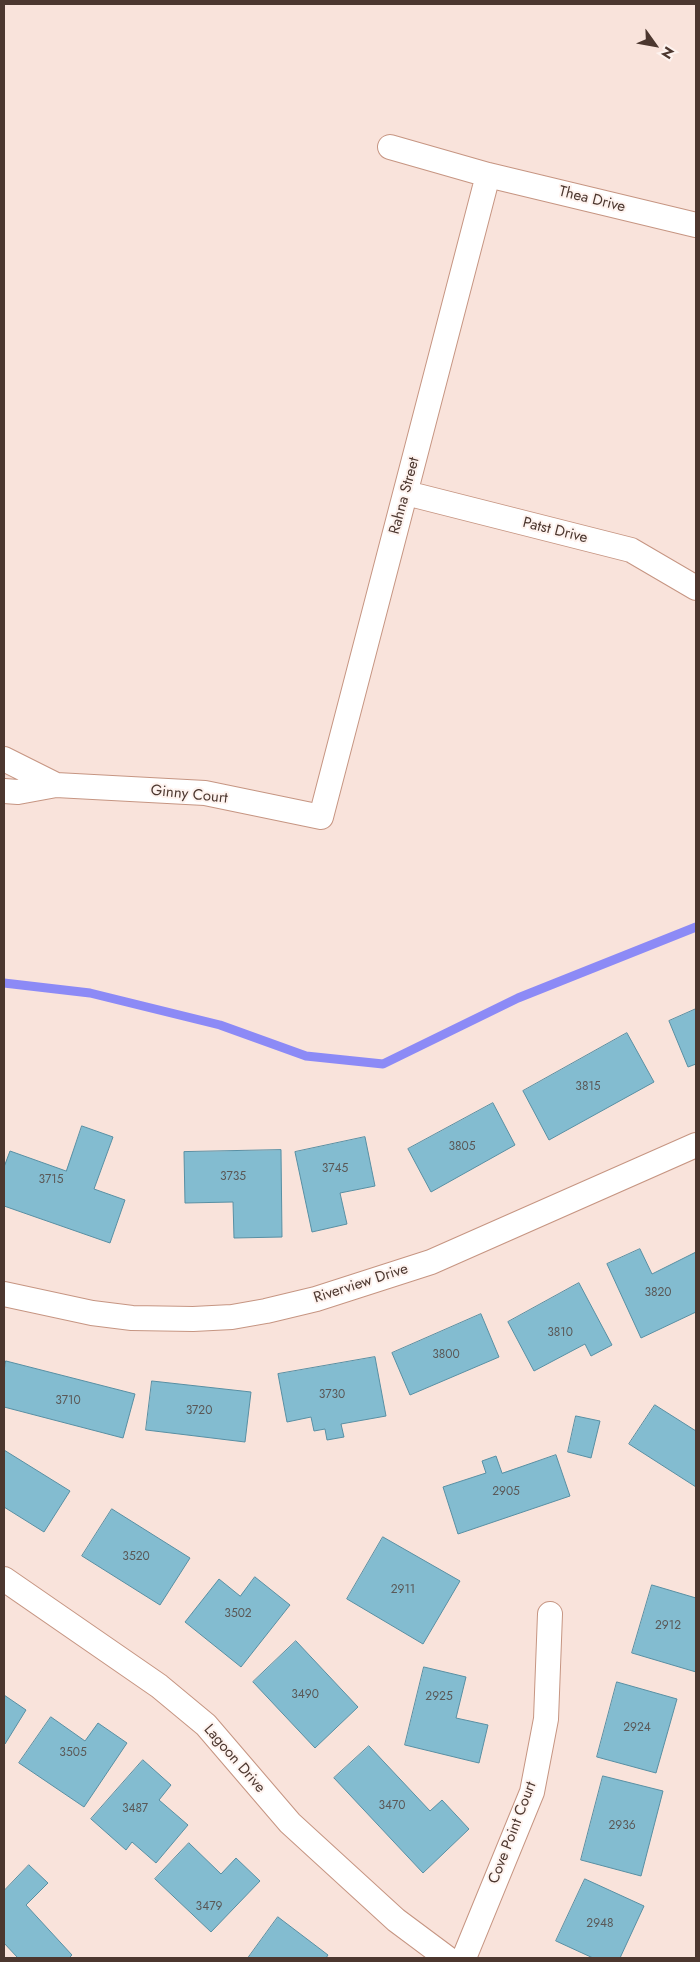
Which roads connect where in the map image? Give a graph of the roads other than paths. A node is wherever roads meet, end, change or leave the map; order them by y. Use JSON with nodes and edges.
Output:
{"nodes":[{"id":1,"x":390,"y":147,"type":"dead end"},
{"id":2,"x":488,"y":175,"type":"junction"},
{"id":3,"x":696,"y":225,"type":"edge"},
{"id":4,"x":406,"y":492,"type":"junction"},
{"id":5,"x":696,"y":588,"type":"edge"},
{"id":6,"x":4,"y":759,"type":"edge"},
{"id":7,"x":56,"y":785,"type":"junction"},
{"id":8,"x":4,"y":791,"type":"edge"},
{"id":9,"x":321,"y":817,"type":"joint"},
{"id":10,"x":696,"y":1145,"type":"edge"},
{"id":11,"x":4,"y":1294,"type":"edge"},
{"id":12,"x":4,"y":1579,"type":"edge"},
{"id":13,"x":550,"y":1614,"type":"dead end"},
{"id":14,"x":447,"y":1958,"type":"edge"},
{"id":15,"x":464,"y":1958,"type":"edge"}],
"edges":[{"from":1,"to":2,"type":"street","name":"Thea Drive"},
{"from":2,"to":3,"type":"street","name":"Thea Drive"},
{"from":2,"to":4,"type":"street","name":"Rahna Street"},
{"from":4,"to":5,"type":"street","name":"Patst Drive"},
{"from":4,"to":9,"type":"street","name":"Rahna Street"},
{"from":6,"to":7,"type":"street"},
{"from":7,"to":8,"type":"street"},
{"from":7,"to":9,"type":"street","name":"Ginny Court"},
{"from":10,"to":11,"type":"street","name":"Riverview Drive"},
{"from":12,"to":14,"type":"street","name":"Lagoon Drive"},
{"from":13,"to":15,"type":"street","name":"Cove Point Court"}]}
